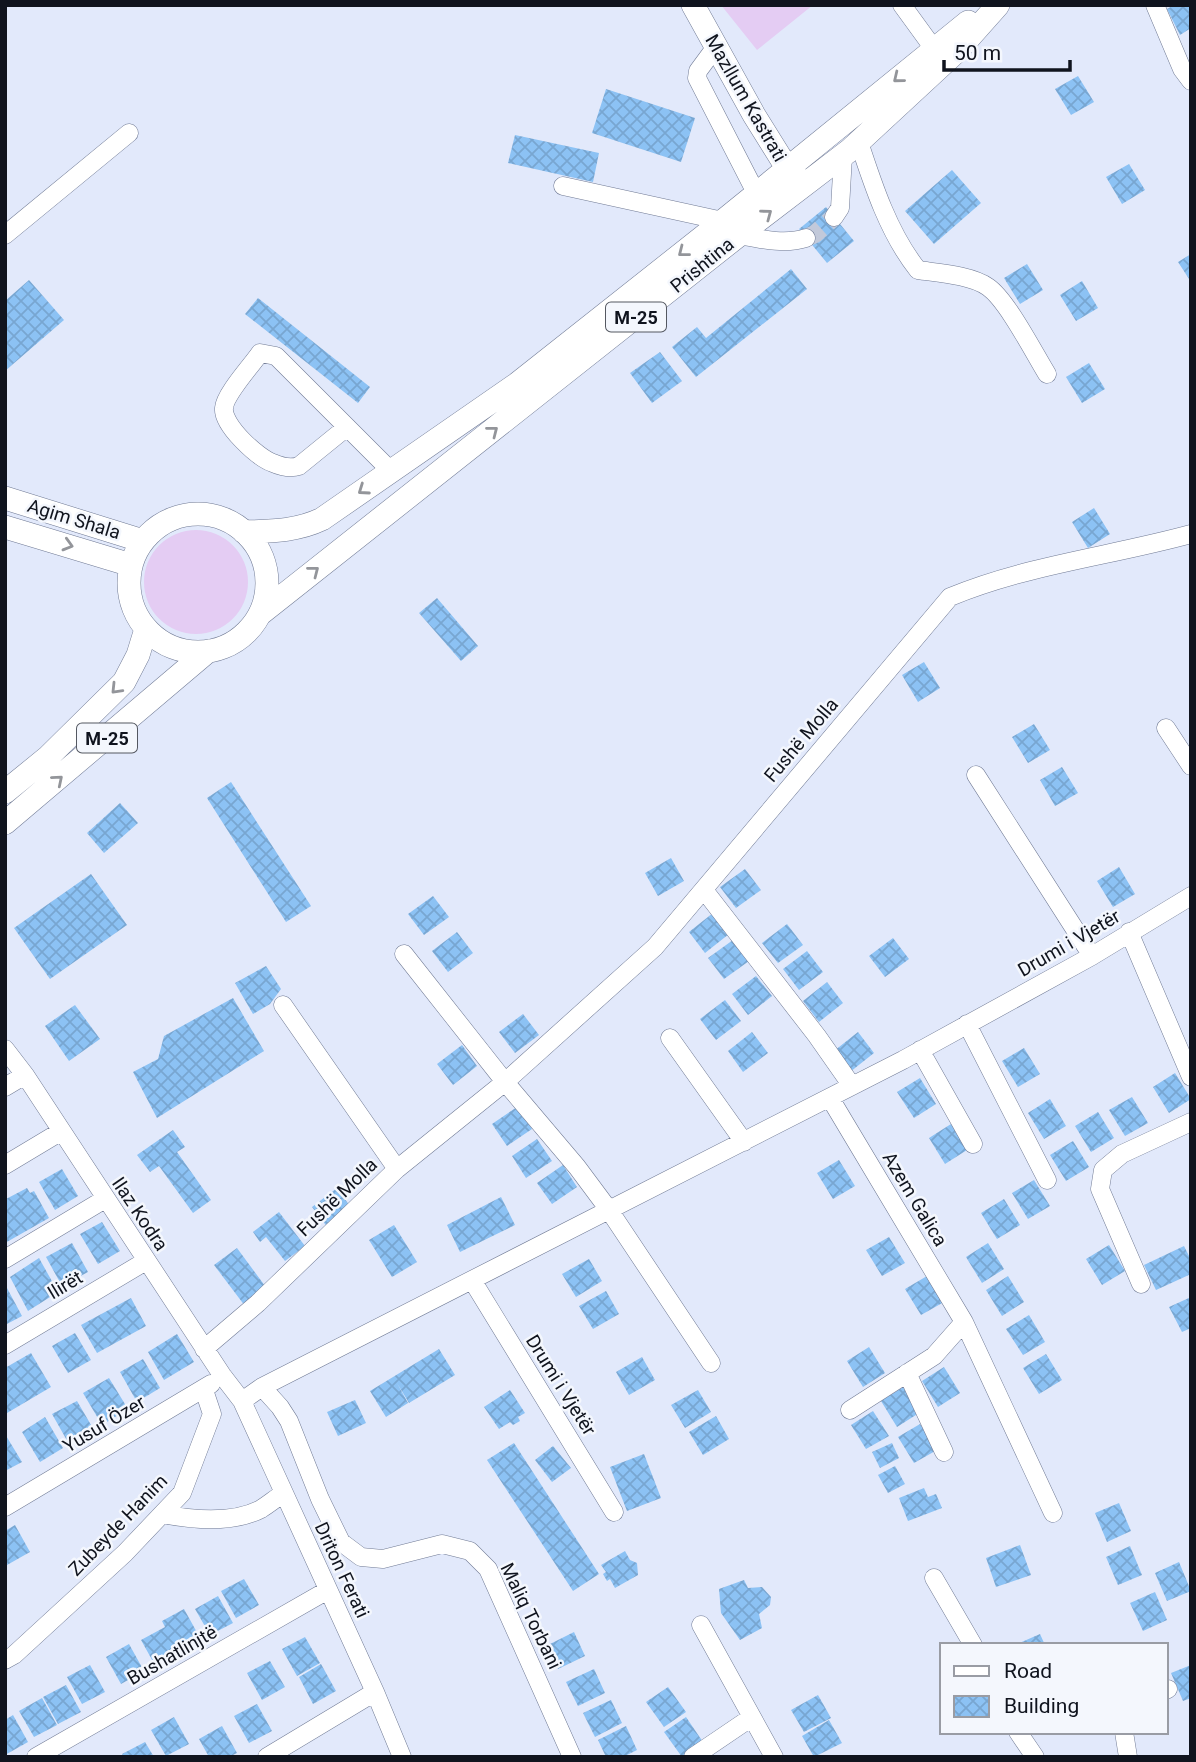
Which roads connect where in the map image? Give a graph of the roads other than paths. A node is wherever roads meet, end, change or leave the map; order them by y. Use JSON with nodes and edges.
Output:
{"nodes":[{"id":1,"x":693,"y":5,"type":"edge"},
{"id":2,"x":902,"y":5,"type":"edge"},
{"id":3,"x":1155,"y":5,"type":"edge"},
{"id":4,"x":989,"y":6,"type":"edge"},
{"id":5,"x":715,"y":48,"type":"junction"},
{"id":6,"x":934,"y":49,"type":"junction"},
{"id":7,"x":1191,"y":81,"type":"edge"},
{"id":8,"x":129,"y":133,"type":"dead end"},
{"id":9,"x":851,"y":149,"type":"junction"},
{"id":10,"x":787,"y":168,"type":"junction"},
{"id":11,"x":806,"y":185,"type":"junction"},
{"id":12,"x":563,"y":186,"type":"dead end"},
{"id":13,"x":756,"y":193,"type":"junction"},
{"id":14,"x":834,"y":216,"type":"tunnel mouth"},
{"id":15,"x":731,"y":228,"type":"junction"},
{"id":16,"x":5,"y":235,"type":"edge"},
{"id":17,"x":806,"y":238,"type":"tunnel mouth"},
{"id":18,"x":1047,"y":374,"type":"dead end"},
{"id":19,"x":347,"y":427,"type":"junction"},
{"id":20,"x":391,"y":471,"type":"junction"},
{"id":21,"x":5,"y":498,"type":"edge"},
{"id":22,"x":5,"y":527,"type":"edge"},
{"id":23,"x":244,"y":531,"type":"junction"},
{"id":24,"x":1191,"y":534,"type":"edge"},
{"id":25,"x":143,"y":541,"type":"junction"},
{"id":26,"x":131,"y":565,"type":"junction"},
{"id":27,"x":260,"y":614,"type":"junction"},
{"id":28,"x":146,"y":629,"type":"junction"},
{"id":29,"x":208,"y":651,"type":"junction"},
{"id":30,"x":1166,"y":728,"type":"dead end"},
{"id":31,"x":1191,"y":766,"type":"edge"},
{"id":32,"x":976,"y":775,"type":"dead end"},
{"id":33,"x":5,"y":792,"type":"edge"},
{"id":34,"x":5,"y":823,"type":"edge"},
{"id":35,"x":704,"y":890,"type":"junction"},
{"id":36,"x":1191,"y":895,"type":"edge"},
{"id":37,"x":1129,"y":932,"type":"junction"},
{"id":38,"x":404,"y":954,"type":"dead end"},
{"id":39,"x":1092,"y":956,"type":"junction"},
{"id":40,"x":283,"y":1005,"type":"dead end"},
{"id":41,"x":967,"y":1024,"type":"junction"},
{"id":42,"x":670,"y":1038,"type":"dead end"},
{"id":43,"x":5,"y":1049,"type":"edge"},
{"id":44,"x":920,"y":1051,"type":"junction"},
{"id":45,"x":25,"y":1075,"type":"junction"},
{"id":46,"x":1191,"y":1077,"type":"edge"},
{"id":47,"x":505,"y":1082,"type":"junction"},
{"id":48,"x":852,"y":1086,"type":"junction"},
{"id":49,"x":5,"y":1087,"type":"edge"},
{"id":50,"x":830,"y":1098,"type":"junction"},
{"id":51,"x":1191,"y":1122,"type":"edge"},
{"id":52,"x":60,"y":1132,"type":"junction"},
{"id":53,"x":744,"y":1142,"type":"junction"},
{"id":54,"x":973,"y":1144,"type":"dead end"},
{"id":55,"x":5,"y":1165,"type":"edge"},
{"id":56,"x":397,"y":1169,"type":"junction"},
{"id":57,"x":1047,"y":1180,"type":"dead end"},
{"id":58,"x":105,"y":1199,"type":"junction"},
{"id":59,"x":610,"y":1210,"type":"junction"},
{"id":60,"x":5,"y":1259,"type":"edge"},
{"id":61,"x":146,"y":1261,"type":"junction"},
{"id":62,"x":472,"y":1280,"type":"junction"},
{"id":63,"x":1141,"y":1284,"type":"dead end"},
{"id":64,"x":964,"y":1322,"type":"junction"},
{"id":65,"x":5,"y":1345,"type":"edge"},
{"id":66,"x":204,"y":1349,"type":"junction"},
{"id":67,"x":711,"y":1363,"type":"dead end"},
{"id":68,"x":907,"y":1373,"type":"junction"},
{"id":69,"x":222,"y":1376,"type":"junction"},
{"id":70,"x":262,"y":1387,"type":"junction"},
{"id":71,"x":204,"y":1390,"type":"junction"},
{"id":72,"x":242,"y":1401,"type":"junction"},
{"id":73,"x":850,"y":1410,"type":"dead end"},
{"id":74,"x":944,"y":1452,"type":"dead end"},
{"id":75,"x":284,"y":1493,"type":"junction"},
{"id":76,"x":5,"y":1507,"type":"edge"},
{"id":77,"x":614,"y":1512,"type":"dead end"},
{"id":78,"x":1053,"y":1513,"type":"dead end"},
{"id":79,"x":162,"y":1514,"type":"junction"},
{"id":80,"x":934,"y":1578,"type":"dead end"},
{"id":81,"x":328,"y":1590,"type":"junction"},
{"id":82,"x":701,"y":1625,"type":"dead end"},
{"id":83,"x":971,"y":1643,"type":"edge"},
{"id":84,"x":5,"y":1660,"type":"edge"},
{"id":85,"x":375,"y":1692,"type":"junction"},
{"id":86,"x":752,"y":1717,"type":"junction"},
{"id":87,"x":1019,"y":1734,"type":"edge"},
{"id":88,"x":1124,"y":1734,"type":"edge"},
{"id":89,"x":36,"y":1757,"type":"edge"},
{"id":90,"x":267,"y":1757,"type":"edge"},
{"id":91,"x":401,"y":1757,"type":"edge"},
{"id":92,"x":572,"y":1757,"type":"edge"},
{"id":93,"x":693,"y":1757,"type":"edge"},
{"id":94,"x":774,"y":1757,"type":"edge"},
{"id":95,"x":1035,"y":1757,"type":"edge"},
{"id":96,"x":1128,"y":1757,"type":"edge"}],
"edges":[{"from":1,"to":5,"type":"main road","name":"Mazllum Kastrati"},
{"from":2,"to":6,"type":"street"},
{"from":3,"to":7,"type":"street"},
{"from":4,"to":6,"type":"main road","name":"Prishtina","number":"M-25"},
{"from":4,"to":9,"type":"main road","name":"Prishtina","number":"M-25"},
{"from":5,"to":10,"type":"main road","name":"Mazllum Kastrati"},
{"from":5,"to":13,"type":"street"},
{"from":6,"to":10,"type":"main road","name":"Prishtina","number":"M-25","one_way":true},
{"from":8,"to":16,"type":"street"},
{"from":9,"to":11,"type":"main road","name":"Prishtina","number":"M-25"},
{"from":9,"to":14,"type":"street"},
{"from":9,"to":18,"type":"street"},
{"from":10,"to":11,"type":"main road","name":"Mazllum Kastrati"},
{"from":10,"to":13,"type":"main road","name":"Prishtina","number":"M-25"},
{"from":15,"to":11,"type":"main road","name":"Prishtina","number":"M-25","one_way":true},
{"from":12,"to":15,"type":"street"},
{"from":13,"to":15,"type":"main road","name":"Prishtina","number":"M-25"},
{"from":15,"to":17,"type":"street"},
{"from":15,"to":20,"type":"main road","name":"Prishtina","number":"M-25","one_way":true},
{"from":27,"to":15,"type":"main road","name":"Prishtina","number":"M-25","one_way":true},
{"from":19,"to":19,"type":"street"},
{"from":19,"to":20,"type":"street"},
{"from":20,"to":23,"type":"main road","name":"Prishtina","number":"M-25","one_way":true},
{"from":21,"to":25,"type":"main road","name":"Agim Shala"},
{"from":22,"to":26,"type":"main road","name":"Agim Shala","one_way":true},
{"from":23,"to":25,"type":"main road","name":"Prishtina","number":"M-25"},
{"from":23,"to":27,"type":"main road"},
{"from":24,"to":35,"type":"street","name":"Fushë Molla"},
{"from":25,"to":26,"type":"main road","name":"Prishtina","number":"M-25"},
{"from":26,"to":28,"type":"main road","name":"Prishtina","number":"M-25"},
{"from":27,"to":29,"type":"main road","name":"Prishtina","number":"M-25"},
{"from":28,"to":29,"type":"main road"},
{"from":28,"to":33,"type":"main road","number":"M-25","one_way":true},
{"from":34,"to":29,"type":"main road","number":"M-25","one_way":true},
{"from":30,"to":31,"type":"street"},
{"from":32,"to":39,"type":"street"},
{"from":35,"to":47,"type":"street","name":"Fushë Molla"},
{"from":35,"to":48,"type":"street"},
{"from":36,"to":37,"type":"street","name":"Drumi i Vjetër"},
{"from":37,"to":39,"type":"street","name":"Drumi i Vjetër"},
{"from":37,"to":46,"type":"street"},
{"from":38,"to":47,"type":"street"},
{"from":39,"to":41,"type":"street","name":"Drumi i Vjetër"},
{"from":40,"to":56,"type":"street"},
{"from":41,"to":44,"type":"street","name":"Drumi i Vjetër"},
{"from":41,"to":57,"type":"street"},
{"from":42,"to":53,"type":"street"},
{"from":43,"to":45,"type":"street","name":"Ilaz Kodra"},
{"from":44,"to":48,"type":"street","name":"Drumi i Vjetër"},
{"from":44,"to":54,"type":"street"},
{"from":45,"to":49,"type":"street"},
{"from":45,"to":52,"type":"street","name":"Ilaz Kodra"},
{"from":47,"to":56,"type":"street","name":"Fushë Molla"},
{"from":47,"to":59,"type":"street"},
{"from":48,"to":50,"type":"street","name":"Drumi i Vjetër"},
{"from":50,"to":53,"type":"street","name":"Drumi i Vjetër"},
{"from":50,"to":64,"type":"street","name":"Azem Galica"},
{"from":51,"to":63,"type":"street"},
{"from":52,"to":55,"type":"street"},
{"from":52,"to":58,"type":"street","name":"Ilaz Kodra"},
{"from":53,"to":59,"type":"street","name":"Drumi i Vjetër"},
{"from":56,"to":66,"type":"street","name":"Fushë Molla"},
{"from":58,"to":60,"type":"street"},
{"from":58,"to":61,"type":"street","name":"Ilaz Kodra"},
{"from":59,"to":62,"type":"street","name":"Drumi i Vjetër"},
{"from":59,"to":67,"type":"street"},
{"from":61,"to":65,"type":"street","name":"Ilirët"},
{"from":61,"to":66,"type":"street","name":"Ilaz Kodra"},
{"from":62,"to":70,"type":"street","name":"Drumi i Vjetër"},
{"from":62,"to":77,"type":"street","name":"Drumi i Vjetër"},
{"from":64,"to":68,"type":"street"},
{"from":64,"to":78,"type":"street","name":"Azem Galica"},
{"from":66,"to":69,"type":"street","name":"Ilaz Kodra"},
{"from":68,"to":73,"type":"street"},
{"from":68,"to":74,"type":"street"},
{"from":69,"to":71,"type":"street","name":"Yusuf Özer"},
{"from":69,"to":72,"type":"street","name":"Ilaz Kodra"},
{"from":70,"to":72,"type":"street","name":"Drumi i Vjetër"},
{"from":70,"to":92,"type":"street","name":"Maliq Torbani"},
{"from":71,"to":76,"type":"street","name":"Yusuf Özer"},
{"from":71,"to":79,"type":"street","name":"Zubeyde Hanim"},
{"from":72,"to":75,"type":"street","name":"Driton Ferati"},
{"from":75,"to":79,"type":"street"},
{"from":75,"to":81,"type":"street","name":"Driton Ferati"},
{"from":79,"to":84,"type":"street","name":"Zubeyde Hanim"},
{"from":80,"to":83,"type":"street"},
{"from":81,"to":85,"type":"street","name":"Driton Ferati"},
{"from":81,"to":89,"type":"street","name":"Bushatlinjtë"},
{"from":82,"to":86,"type":"street"},
{"from":85,"to":90,"type":"street"},
{"from":85,"to":91,"type":"street","name":"Driton Ferati"},
{"from":86,"to":93,"type":"street"},
{"from":86,"to":94,"type":"street"},
{"from":87,"to":95,"type":"street"},
{"from":88,"to":96,"type":"street"}]}
